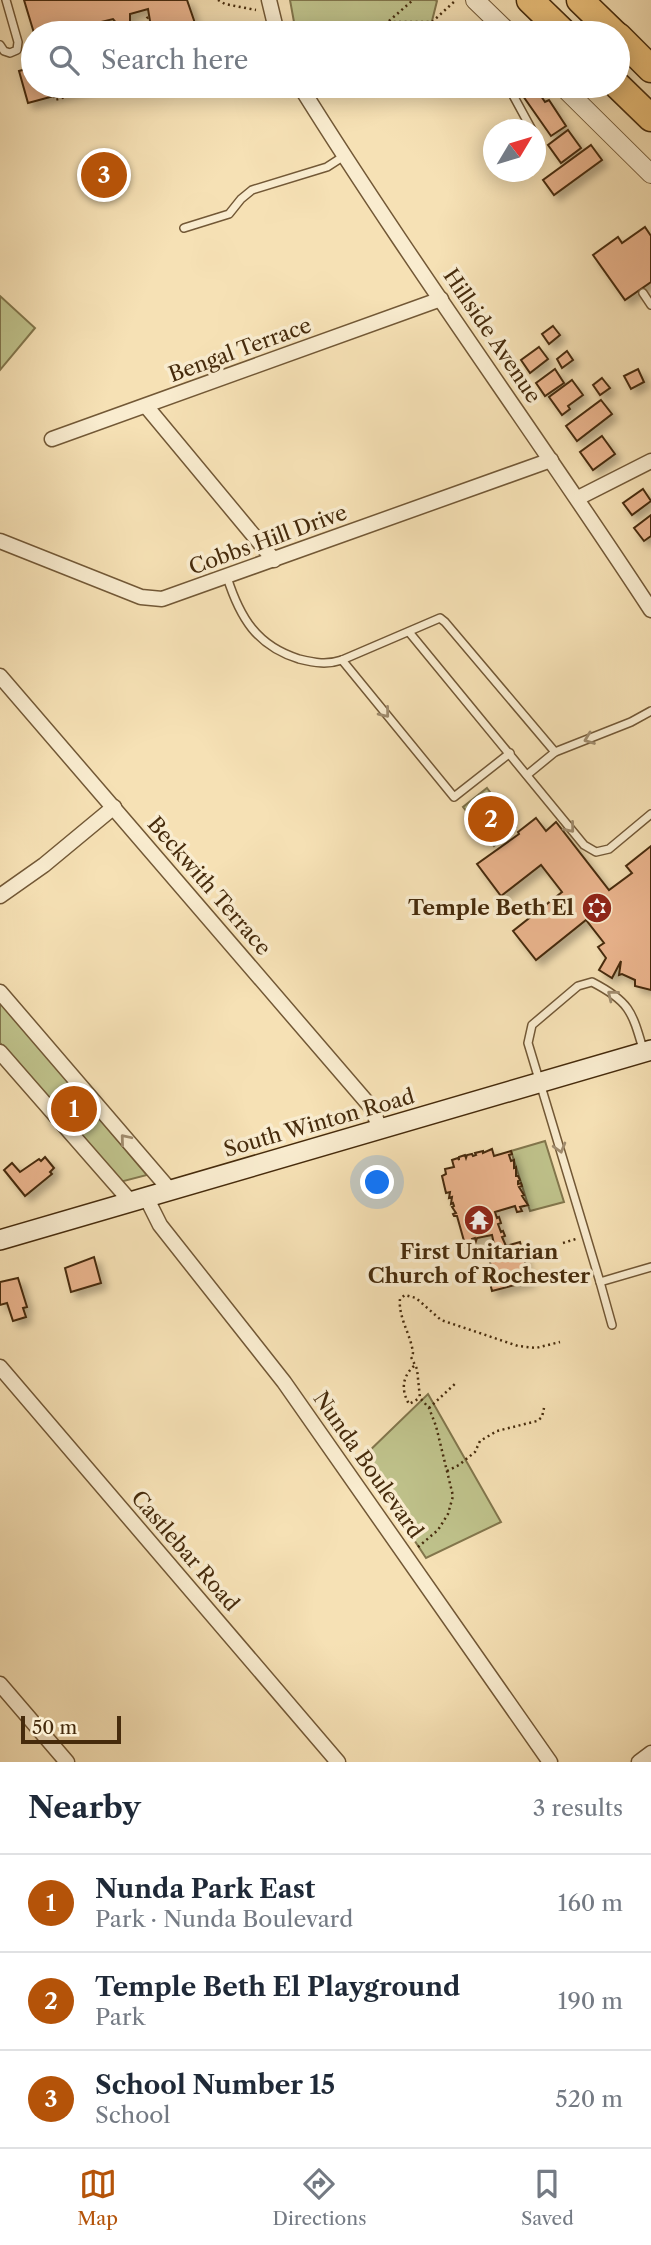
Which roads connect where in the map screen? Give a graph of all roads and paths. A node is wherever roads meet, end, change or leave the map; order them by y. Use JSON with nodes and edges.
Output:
{"nodes":[{"id":1,"x":6,"y":0,"type":"edge"},
{"id":2,"x":218,"y":0,"type":"edge"},
{"id":3,"x":270,"y":0,"type":"edge"},
{"id":4,"x":412,"y":0,"type":"edge"},
{"id":5,"x":456,"y":0,"type":"edge"},
{"id":6,"x":475,"y":0,"type":"edge"},
{"id":7,"x":530,"y":0,"type":"edge"},
{"id":8,"x":580,"y":0,"type":"edge"},
{"id":9,"x":256,"y":10,"type":"dead end"},
{"id":10,"x":150,"y":17,"type":"dead end"},
{"id":11,"x":145,"y":21,"type":"edge"},
{"id":12,"x":274,"y":21,"type":"edge"},
{"id":13,"x":389,"y":21,"type":"edge"},
{"id":14,"x":433,"y":21,"type":"edge"},
{"id":15,"x":497,"y":21,"type":"edge"},
{"id":16,"x":552,"y":21,"type":"edge"},
{"id":17,"x":602,"y":21,"type":"edge"},
{"id":18,"x":0,"y":45,"type":"edge"},
{"id":19,"x":630,"y":49,"type":"edge"},
{"id":20,"x":651,"y":69,"type":"edge"},
{"id":21,"x":308,"y":98,"type":"edge"},
{"id":22,"x":515,"y":98,"type":"edge"},
{"id":23,"x":574,"y":98,"type":"edge"},
{"id":24,"x":630,"y":98,"type":"edge"},
{"id":25,"x":651,"y":118,"type":"edge"},
{"id":26,"x":526,"y":119,"type":"edge"},
{"id":27,"x":344,"y":156,"type":"junction"},
{"id":28,"x":651,"y":174,"type":"edge"},
{"id":29,"x":184,"y":228,"type":"dead end"},
{"id":30,"x":643,"y":293,"type":"dead end"},
{"id":31,"x":441,"y":299,"type":"junction"},
{"id":32,"x":651,"y":305,"type":"edge"},
{"id":33,"x":146,"y":406,"type":"junction"},
{"id":34,"x":52,"y":439,"type":"dead end"},
{"id":35,"x":551,"y":460,"type":"junction"},
{"id":36,"x":651,"y":461,"type":"edge"},
{"id":37,"x":578,"y":498,"type":"junction"},
{"id":38,"x":0,"y":541,"type":"edge"},
{"id":39,"x":274,"y":560,"type":"junction"},
{"id":40,"x":227,"y":577,"type":"junction"},
{"id":41,"x":651,"y":610,"type":"edge"},
{"id":42,"x":409,"y":632,"type":"junction"},
{"id":43,"x":342,"y":660,"type":"junction"},
{"id":44,"x":0,"y":676,"type":"edge"},
{"id":45,"x":651,"y":711,"type":"edge"},
{"id":46,"x":555,"y":752,"type":"junction"},
{"id":47,"x":510,"y":753,"type":"junction"},
{"id":48,"x":527,"y":775,"type":"junction"},
{"id":49,"x":114,"y":807,"type":"junction"},
{"id":50,"x":651,"y":814,"type":"edge"},
{"id":51,"x":0,"y":896,"type":"edge"},
{"id":52,"x":0,"y":992,"type":"edge"},
{"id":53,"x":648,"y":1051,"type":"edge"},
{"id":54,"x":0,"y":1052,"type":"edge"},
{"id":55,"x":540,"y":1082,"type":"junction"},
{"id":56,"x":380,"y":1128,"type":"junction"},
{"id":57,"x":170,"y":1191,"type":"junction"},
{"id":58,"x":138,"y":1200,"type":"junction"},
{"id":59,"x":586,"y":1236,"type":"junction"},
{"id":60,"x":0,"y":1240,"type":"edge"},
{"id":61,"x":563,"y":1243,"type":"dead end"},
{"id":62,"x":651,"y":1267,"type":"edge"},
{"id":63,"x":600,"y":1282,"type":"junction"},
{"id":64,"x":612,"y":1325,"type":"dead end"},
{"id":65,"x":560,"y":1342,"type":"dead end"},
{"id":66,"x":415,"y":1365,"type":"junction"},
{"id":67,"x":0,"y":1367,"type":"edge"},
{"id":68,"x":457,"y":1382,"type":"dead end"},
{"id":69,"x":420,"y":1398,"type":"junction"},
{"id":70,"x":429,"y":1408,"type":"junction"},
{"id":71,"x":544,"y":1408,"type":"dead end"},
{"id":72,"x":446,"y":1471,"type":"junction"},
{"id":73,"x":418,"y":1547,"type":"dead end"},
{"id":74,"x":0,"y":1684,"type":"edge"},
{"id":75,"x":651,"y":1754,"type":"edge"},
{"id":76,"x":67,"y":1762,"type":"edge"},
{"id":77,"x":338,"y":1762,"type":"edge"},
{"id":78,"x":550,"y":1762,"type":"edge"},
{"id":79,"x":639,"y":1762,"type":"edge"}],
"edges":[{"from":1,"to":18,"type":"lane"},
{"from":2,"to":9,"type":"path"},
{"from":3,"to":12,"type":"street"},
{"from":4,"to":13,"type":"path"},
{"from":5,"to":14,"type":"path"},
{"from":6,"to":15,"type":"street"},
{"from":7,"to":16,"type":"highway"},
{"from":8,"to":17,"type":"highway"},
{"from":10,"to":11,"type":"path"},
{"from":19,"to":20,"type":"highway"},
{"from":21,"to":27,"type":"street","name":"Hillside Avenue"},
{"from":22,"to":26,"type":"lane"},
{"from":23,"to":28,"type":"street"},
{"from":24,"to":25,"type":"highway"},
{"from":27,"to":29,"type":"lane"},
{"from":27,"to":31,"type":"street","name":"Hillside Avenue"},
{"from":30,"to":32,"type":"lane"},
{"from":31,"to":33,"type":"street","name":"Bengal Terrace"},
{"from":31,"to":35,"type":"street","name":"Hillside Avenue"},
{"from":33,"to":34,"type":"street","name":"Bengal Terrace"},
{"from":33,"to":39,"type":"street"},
{"from":35,"to":37,"type":"street","name":"Hillside Avenue"},
{"from":35,"to":39,"type":"street","name":"Cobbs Hill Drive"},
{"from":36,"to":37,"type":"street"},
{"from":37,"to":41,"type":"street","name":"Hillside Avenue"},
{"from":38,"to":40,"type":"street","name":"Cobbs Hill Drive"},
{"from":39,"to":40,"type":"street","name":"Cobbs Hill Drive"},
{"from":40,"to":43,"type":"lane"},
{"from":42,"to":43,"type":"lane"},
{"from":42,"to":46,"type":"lane"},
{"from":42,"to":47,"type":"lane"},
{"from":43,"to":47,"type":"lane","one_way":true},
{"from":44,"to":49,"type":"street","name":"Beckwith Terrace"},
{"from":45,"to":46,"type":"lane","one_way":true},
{"from":46,"to":48,"type":"lane"},
{"from":47,"to":48,"type":"lane"},
{"from":48,"to":50,"type":"lane","one_way":true},
{"from":49,"to":51,"type":"street"},
{"from":49,"to":56,"type":"street","name":"Beckwith Terrace"},
{"from":57,"to":52,"type":"street","one_way":true},
{"from":53,"to":55,"type":"main road","name":"South Winton Road"},
{"from":53,"to":55,"type":"lane","one_way":true},
{"from":54,"to":58,"type":"street","name":"Nunda Boulevard"},
{"from":55,"to":56,"type":"main road","name":"South Winton Road"},
{"from":55,"to":59,"type":"lane","one_way":true},
{"from":56,"to":57,"type":"main road","name":"South Winton Road"},
{"from":57,"to":58,"type":"main road","name":"South Winton Road"},
{"from":58,"to":60,"type":"main road","name":"South Winton Road"},
{"from":58,"to":78,"type":"street","name":"Nunda Boulevard"},
{"from":59,"to":61,"type":"path"},
{"from":59,"to":63,"type":"lane"},
{"from":62,"to":63,"type":"lane"},
{"from":63,"to":64,"type":"lane"},
{"from":65,"to":66,"type":"path"},
{"from":66,"to":69,"type":"path"},
{"from":66,"to":69,"type":"path"},
{"from":67,"to":77,"type":"street","name":"Castlebar Road"},
{"from":68,"to":70,"type":"path"},
{"from":69,"to":70,"type":"path"},
{"from":70,"to":72,"type":"path"},
{"from":71,"to":72,"type":"path"},
{"from":72,"to":73,"type":"path"},
{"from":74,"to":76,"type":"street"},
{"from":75,"to":79,"type":"street"}]}
